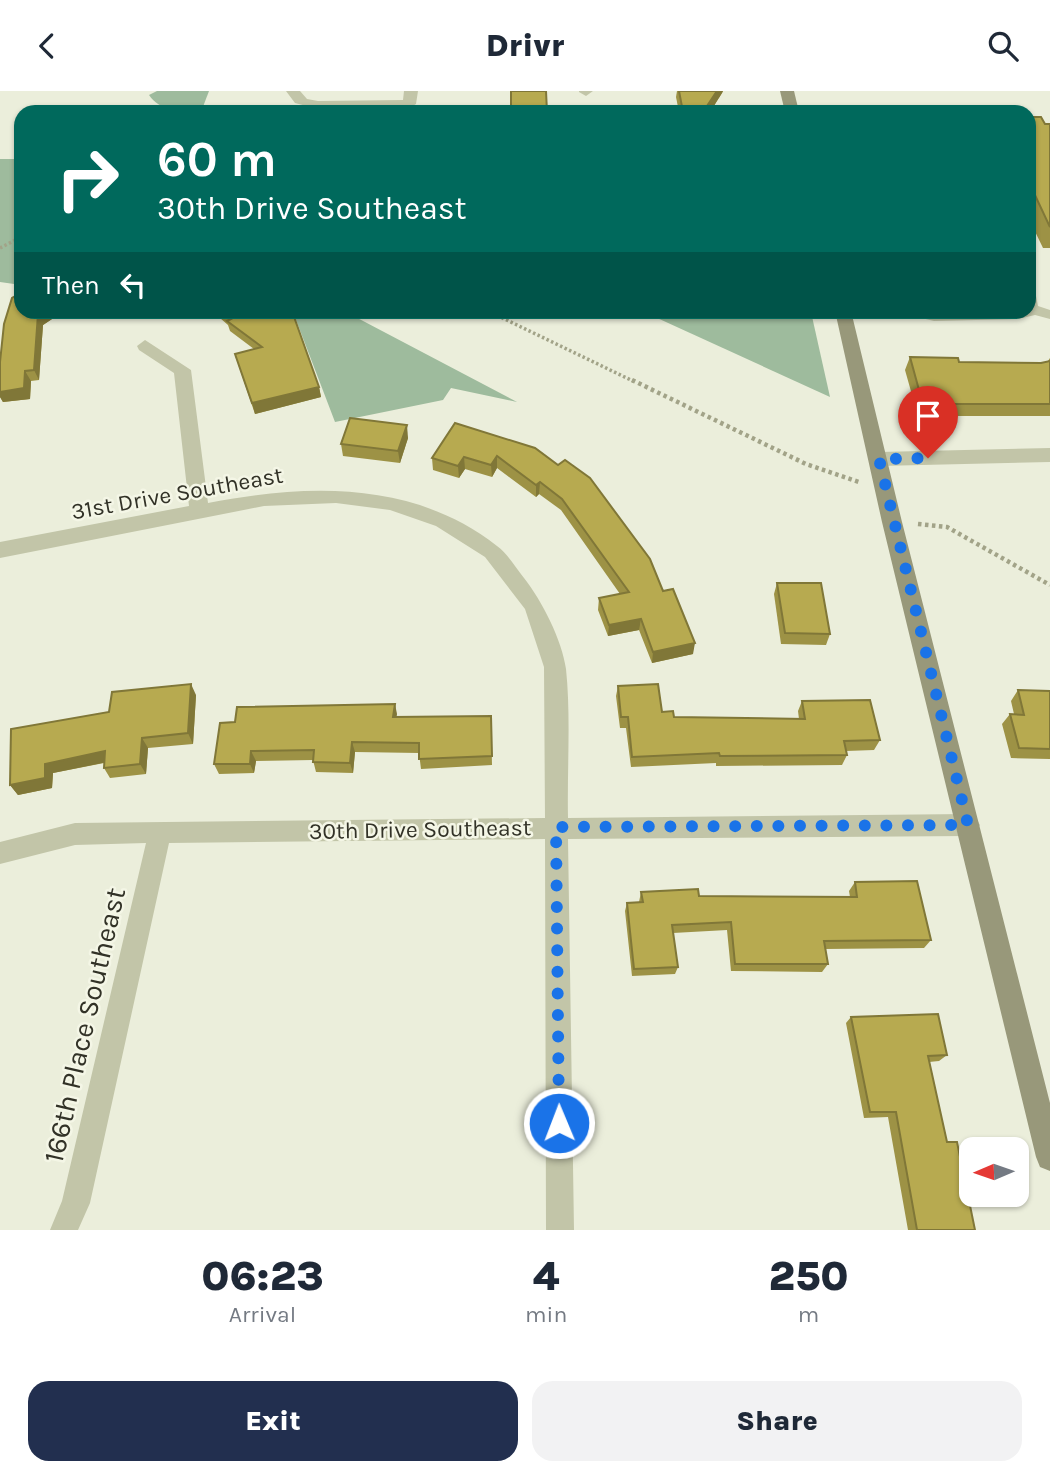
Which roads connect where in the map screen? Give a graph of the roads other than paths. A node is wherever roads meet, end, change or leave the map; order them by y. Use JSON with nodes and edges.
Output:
{"nodes":[{"id":1,"x":293,"y":91,"type":"edge"},
{"id":2,"x":411,"y":91,"type":"edge"},
{"id":3,"x":845,"y":319,"type":"edge"},
{"id":4,"x":145,"y":345,"type":"dead end"},
{"id":5,"x":1050,"y":455,"type":"edge"},
{"id":6,"x":879,"y":459,"type":"junction"},
{"id":7,"x":199,"y":510,"type":"junction"},
{"id":8,"x":0,"y":550,"type":"edge"},
{"id":9,"x":968,"y":825,"type":"junction"},
{"id":10,"x":556,"y":827,"type":"junction"},
{"id":11,"x":160,"y":832,"type":"junction"},
{"id":12,"x":0,"y":853,"type":"edge"},
{"id":13,"x":1050,"y":1157,"type":"edge"},
{"id":14,"x":64,"y":1230,"type":"edge"},
{"id":15,"x":559,"y":1230,"type":"edge"}],
"edges":[{"from":1,"to":2,"type":"street"},
{"from":3,"to":6,"type":"street"},
{"from":4,"to":7,"type":"street"},
{"from":5,"to":6,"type":"street"},
{"from":6,"to":9,"type":"street"},
{"from":7,"to":8,"type":"street","name":"31st Drive Southeast"},
{"from":7,"to":10,"type":"street","name":"31st Drive Southeast"},
{"from":9,"to":10,"type":"street","name":"30th Drive Southeast"},
{"from":9,"to":13,"type":"street"},
{"from":10,"to":11,"type":"street","name":"30th Drive Southeast"},
{"from":10,"to":15,"type":"street","name":"31st Drive Southeast"},
{"from":11,"to":12,"type":"street","name":"30th Drive Southeast"},
{"from":11,"to":14,"type":"street","name":"166th Place Southeast"}]}
